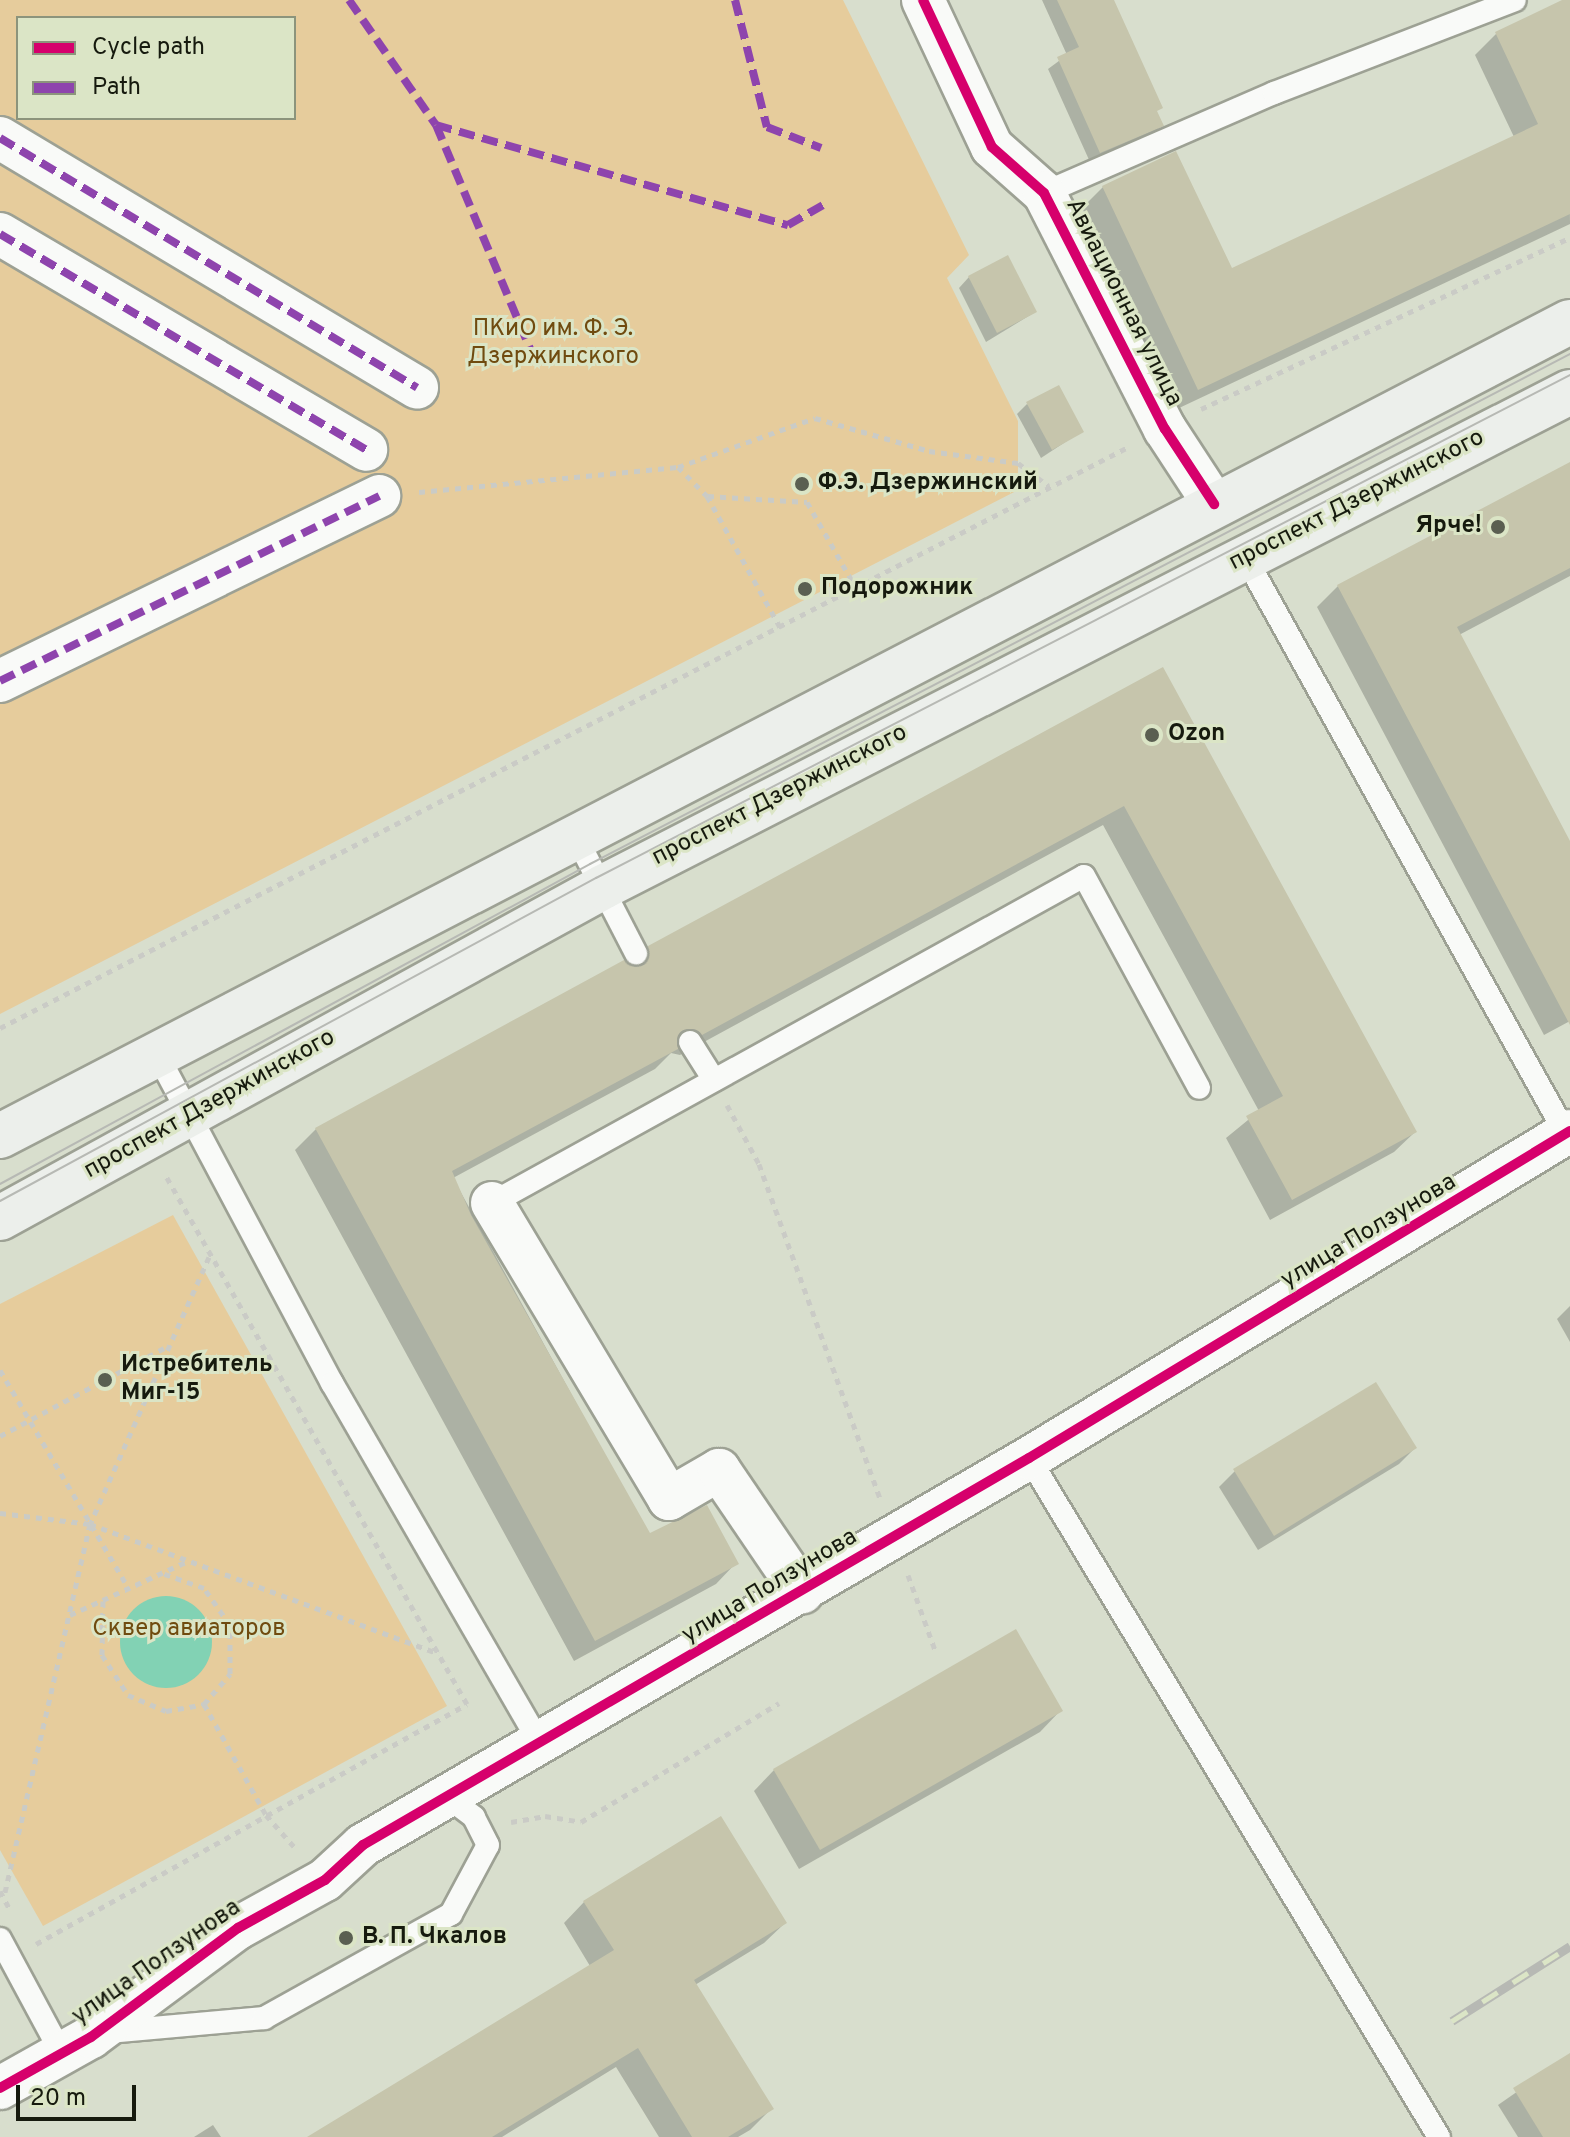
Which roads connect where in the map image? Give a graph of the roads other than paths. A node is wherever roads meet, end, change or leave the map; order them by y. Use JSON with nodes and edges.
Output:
{"nodes":[{"id":1,"x":923,"y":0,"type":"edge"},
{"id":2,"x":1515,"y":0,"type":"edge"},
{"id":3,"x":0,"y":138,"type":"edge"},
{"id":4,"x":1044,"y":193,"type":"junction"},
{"id":5,"x":0,"y":234,"type":"edge"},
{"id":6,"x":1570,"y":322,"type":"edge"},
{"id":7,"x":417,"y":388,"type":"dead end"},
{"id":8,"x":1570,"y":392,"type":"edge"},
{"id":9,"x":366,"y":450,"type":"dead end"},
{"id":10,"x":379,"y":496,"type":"road end"},
{"id":11,"x":1214,"y":504,"type":"junction"},
{"id":12,"x":1245,"y":557,"type":"junction"},
{"id":13,"x":0,"y":681,"type":"edge"},
{"id":14,"x":576,"y":837,"type":"junction"},
{"id":15,"x":603,"y":887,"type":"junction"},
{"id":16,"x":636,"y":953,"type":"dead end"},
{"id":17,"x":690,"y":1042,"type":"dead end"},
{"id":18,"x":157,"y":1054,"type":"junction"},
{"id":19,"x":714,"y":1080,"type":"junction"},
{"id":20,"x":1199,"y":1088,"type":"dead end"},
{"id":21,"x":192,"y":1117,"type":"junction"},
{"id":22,"x":1568,"y":1133,"type":"edge"},
{"id":23,"x":0,"y":1136,"type":"edge"},
{"id":24,"x":492,"y":1203,"type":"joint"},
{"id":25,"x":0,"y":1218,"type":"edge"},
{"id":26,"x":1029,"y":1458,"type":"junction"},
{"id":27,"x":802,"y":1592,"type":"junction"},
{"id":28,"x":542,"y":1746,"type":"junction"},
{"id":29,"x":446,"y":1796,"type":"junction"},
{"id":30,"x":8,"y":1931,"type":"edge"},
{"id":31,"x":76,"y":2045,"type":"junction"},
{"id":32,"x":0,"y":2088,"type":"edge"},
{"id":33,"x":1439,"y":2137,"type":"edge"}],
"edges":[{"from":1,"to":4,"type":"street","name":"Авиационная улица"},
{"from":2,"to":4,"type":"lane"},
{"from":3,"to":7,"type":"street"},
{"from":4,"to":11,"type":"street","name":"Авиационная улица"},
{"from":5,"to":9,"type":"street"},
{"from":6,"to":11,"type":"main road"},
{"from":8,"to":12,"type":"main road","name":"проспект Дзержинского"},
{"from":10,"to":13,"type":"street"},
{"from":11,"to":12,"type":"main road"},
{"from":11,"to":14,"type":"main road"},
{"from":12,"to":15,"type":"main road","name":"проспект Дзержинского"},
{"from":12,"to":22,"type":"lane"},
{"from":14,"to":15,"type":"lane"},
{"from":14,"to":18,"type":"main road"},
{"from":15,"to":16,"type":"lane"},
{"from":15,"to":21,"type":"main road","name":"проспект Дзержинского"},
{"from":17,"to":19,"type":"lane"},
{"from":18,"to":21,"type":"lane"},
{"from":18,"to":23,"type":"main road"},
{"from":19,"to":20,"type":"lane"},
{"from":19,"to":24,"type":"lane"},
{"from":21,"to":25,"type":"main road","name":"проспект Дзержинского"},
{"from":21,"to":28,"type":"lane"},
{"from":22,"to":26,"type":"street","name":"улица Ползунова"},
{"from":24,"to":27,"type":"street"},
{"from":26,"to":27,"type":"street","name":"улица Ползунова"},
{"from":26,"to":33,"type":"lane"},
{"from":27,"to":28,"type":"street","name":"улица Ползунова"},
{"from":28,"to":29,"type":"street","name":"улица Ползунова"},
{"from":29,"to":31,"type":"street","name":"улица Ползунова"},
{"from":29,"to":31,"type":"lane"},
{"from":30,"to":31,"type":"lane"},
{"from":31,"to":32,"type":"street","name":"улица Ползунова"}]}
